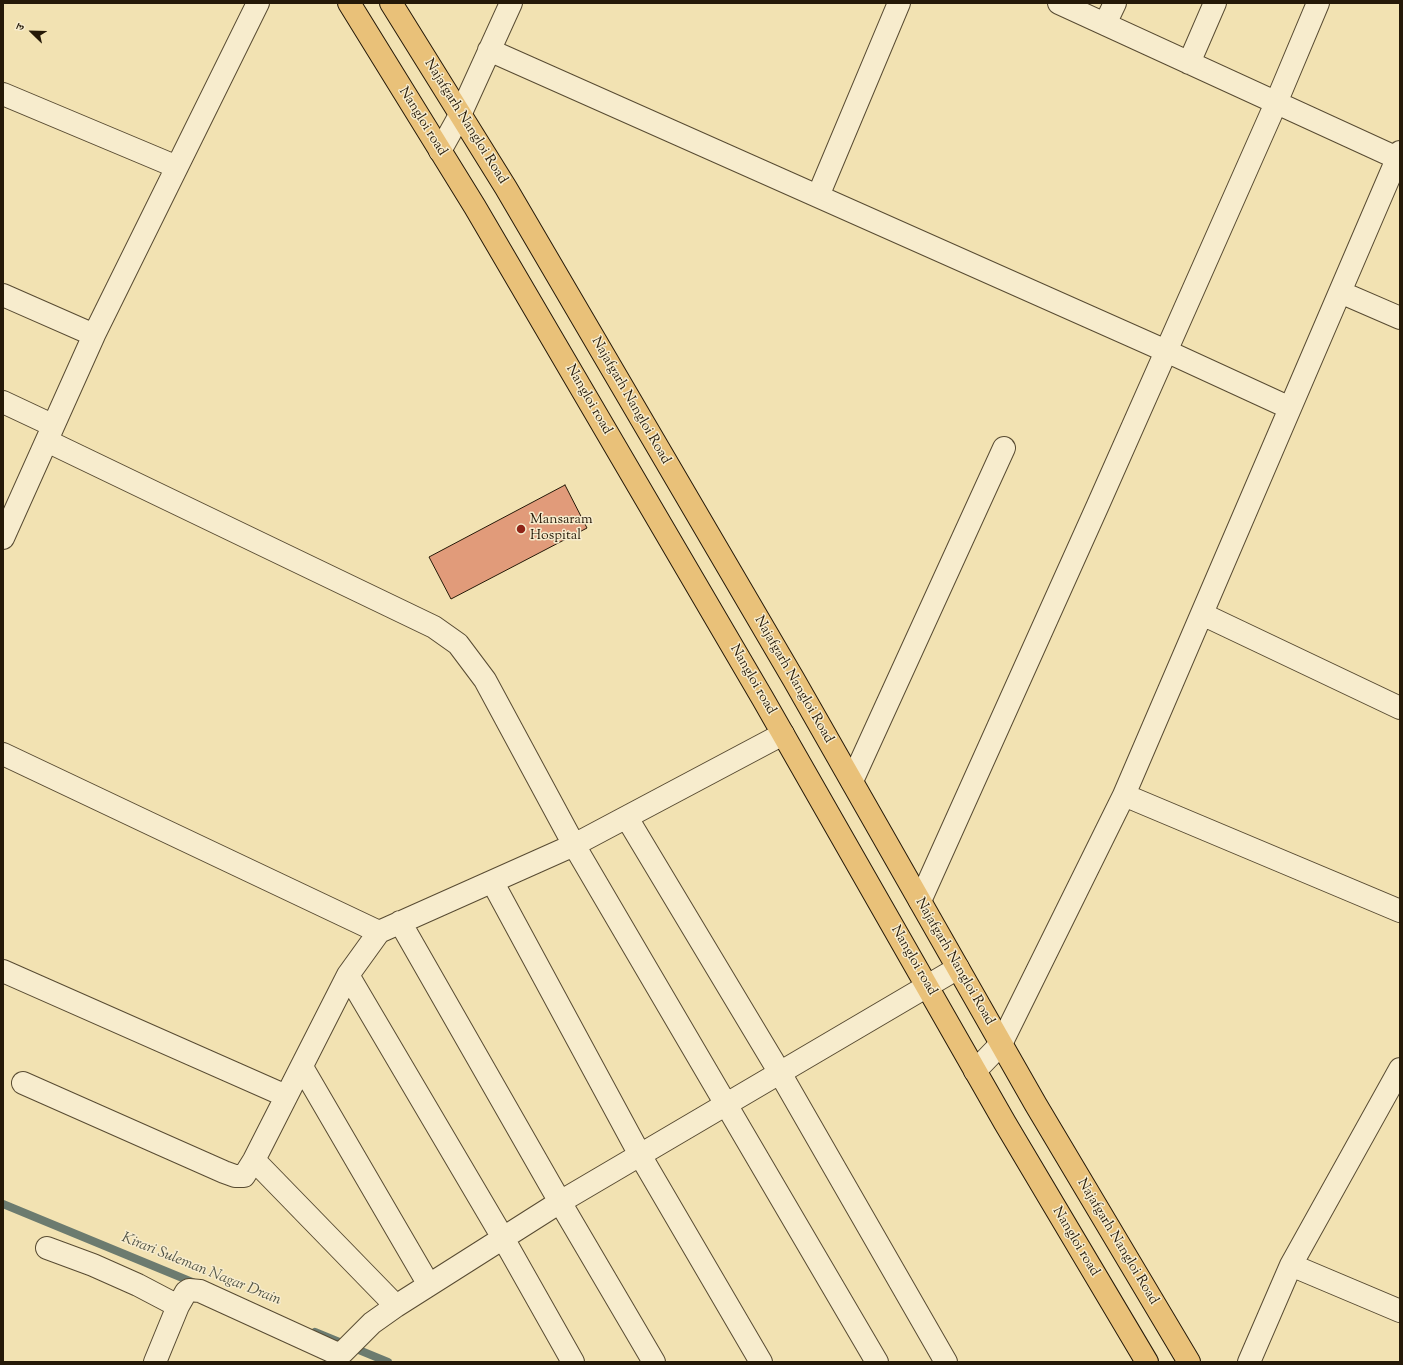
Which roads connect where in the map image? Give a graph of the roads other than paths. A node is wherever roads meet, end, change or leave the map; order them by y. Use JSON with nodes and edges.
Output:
{"nodes":[{"id":1,"x":258,"y":3,"type":"edge"},
{"id":2,"x":349,"y":3,"type":"edge"},
{"id":3,"x":391,"y":3,"type":"edge"},
{"id":4,"x":511,"y":3,"type":"edge"},
{"id":5,"x":899,"y":3,"type":"edge"},
{"id":6,"x":1059,"y":3,"type":"edge"},
{"id":7,"x":1115,"y":3,"type":"edge"},
{"id":8,"x":1215,"y":3,"type":"edge"},
{"id":9,"x":1318,"y":3,"type":"edge"},
{"id":10,"x":1106,"y":24,"type":"junction"},
{"id":11,"x":490,"y":50,"type":"junction"},
{"id":12,"x":1189,"y":63,"type":"junction"},
{"id":13,"x":3,"y":94,"type":"edge"},
{"id":14,"x":1276,"y":103,"type":"junction"},
{"id":15,"x":460,"y":115,"type":"junction"},
{"id":16,"x":440,"y":151,"type":"junction"},
{"id":17,"x":1399,"y":155,"type":"edge"},
{"id":18,"x":177,"y":167,"type":"junction"},
{"id":19,"x":818,"y":196,"type":"junction"},
{"id":20,"x":1340,"y":292,"type":"junction"},
{"id":21,"x":3,"y":295,"type":"edge"},
{"id":22,"x":1400,"y":318,"type":"edge"},
{"id":23,"x":94,"y":335,"type":"junction"},
{"id":24,"x":1166,"y":351,"type":"junction"},
{"id":25,"x":3,"y":402,"type":"edge"},
{"id":26,"x":1290,"y":408,"type":"junction"},
{"id":27,"x":50,"y":433,"type":"junction"},
{"id":28,"x":1004,"y":448,"type":"dead end"},
{"id":29,"x":9,"y":510,"type":"edge"},
{"id":30,"x":3,"y":538,"type":"edge"},
{"id":31,"x":1202,"y":614,"type":"junction"},
{"id":32,"x":1400,"y":708,"type":"edge"},
{"id":33,"x":783,"y":734,"type":"junction"},
{"id":34,"x":3,"y":754,"type":"edge"},
{"id":35,"x":852,"y":781,"type":"junction"},
{"id":36,"x":1124,"y":796,"type":"junction"},
{"id":37,"x":627,"y":818,"type":"junction"},
{"id":38,"x":574,"y":845,"type":"junction"},
{"id":39,"x":493,"y":883,"type":"junction"},
{"id":40,"x":920,"y":901,"type":"junction"},
{"id":41,"x":1400,"y":911,"type":"edge"},
{"id":42,"x":400,"y":922,"type":"junction"},
{"id":43,"x":379,"y":932,"type":"junction"},
{"id":44,"x":958,"y":968,"type":"junction"},
{"id":45,"x":3,"y":971,"type":"edge"},
{"id":46,"x":348,"y":976,"type":"junction"},
{"id":47,"x":927,"y":987,"type":"junction"},
{"id":48,"x":1001,"y":1044,"type":"junction"},
{"id":49,"x":302,"y":1067,"type":"junction"},
{"id":50,"x":1400,"y":1069,"type":"edge"},
{"id":51,"x":975,"y":1071,"type":"junction"},
{"id":52,"x":780,"y":1073,"type":"junction"},
{"id":53,"x":22,"y":1083,"type":"dead end"},
{"id":54,"x":286,"y":1096,"type":"junction"},
{"id":55,"x":725,"y":1105,"type":"junction"},
{"id":56,"x":640,"y":1155,"type":"junction"},
{"id":57,"x":254,"y":1160,"type":"junction"},
{"id":58,"x":560,"y":1202,"type":"junction"},
{"id":59,"x":503,"y":1238,"type":"junction"},
{"id":60,"x":47,"y":1248,"type":"dead end"},
{"id":61,"x":1291,"y":1265,"type":"junction"},
{"id":62,"x":429,"y":1285,"type":"junction"},
{"id":63,"x":178,"y":1306,"type":"junction"},
{"id":64,"x":396,"y":1306,"type":"junction"},
{"id":65,"x":1400,"y":1311,"type":"edge"},
{"id":66,"x":155,"y":1362,"type":"edge"},
{"id":67,"x":573,"y":1362,"type":"edge"},
{"id":68,"x":654,"y":1362,"type":"edge"},
{"id":69,"x":761,"y":1362,"type":"edge"},
{"id":70,"x":877,"y":1362,"type":"edge"},
{"id":71,"x":946,"y":1362,"type":"edge"},
{"id":72,"x":1147,"y":1362,"type":"edge"},
{"id":73,"x":1189,"y":1362,"type":"edge"},
{"id":74,"x":1249,"y":1362,"type":"edge"}],
"edges":[{"from":1,"to":18,"type":"street"},
{"from":2,"to":16,"type":"main road","name":"Nangloi road"},
{"from":3,"to":15,"type":"main road","name":"Najafgarh Nangloi Road"},
{"from":4,"to":11,"type":"street"},
{"from":5,"to":19,"type":"street"},
{"from":6,"to":10,"type":"street"},
{"from":7,"to":10,"type":"street"},
{"from":8,"to":12,"type":"street"},
{"from":9,"to":14,"type":"street"},
{"from":10,"to":12,"type":"street"},
{"from":11,"to":15,"type":"street"},
{"from":11,"to":19,"type":"street"},
{"from":12,"to":14,"type":"street"},
{"from":13,"to":18,"type":"street"},
{"from":14,"to":17,"type":"street"},
{"from":14,"to":24,"type":"street"},
{"from":15,"to":16,"type":"street"},
{"from":15,"to":35,"type":"main road","name":"Najafgarh Nangloi Road"},
{"from":16,"to":33,"type":"main road","name":"Nangloi road"},
{"from":17,"to":20,"type":"street"},
{"from":18,"to":23,"type":"street"},
{"from":19,"to":24,"type":"street"},
{"from":20,"to":22,"type":"street"},
{"from":20,"to":26,"type":"street"},
{"from":21,"to":23,"type":"street"},
{"from":23,"to":27,"type":"street"},
{"from":24,"to":26,"type":"street"},
{"from":24,"to":40,"type":"street"},
{"from":25,"to":27,"type":"street"},
{"from":26,"to":31,"type":"street"},
{"from":27,"to":29,"type":"street"},
{"from":27,"to":38,"type":"street"},
{"from":28,"to":35,"type":"street"},
{"from":29,"to":30,"type":"street"},
{"from":31,"to":32,"type":"street"},
{"from":31,"to":36,"type":"street"},
{"from":33,"to":37,"type":"street"},
{"from":33,"to":47,"type":"main road","name":"Nangloi road"},
{"from":34,"to":43,"type":"street"},
{"from":35,"to":40,"type":"main road","name":"Najafgarh Nangloi Road"},
{"from":36,"to":41,"type":"street"},
{"from":36,"to":48,"type":"street"},
{"from":37,"to":38,"type":"street"},
{"from":37,"to":52,"type":"street"},
{"from":38,"to":39,"type":"street"},
{"from":38,"to":55,"type":"street"},
{"from":39,"to":42,"type":"street"},
{"from":39,"to":56,"type":"street"},
{"from":40,"to":44,"type":"main road","name":"Najafgarh Nangloi Road"},
{"from":42,"to":43,"type":"street"},
{"from":42,"to":58,"type":"street"},
{"from":43,"to":46,"type":"street"},
{"from":44,"to":47,"type":"street"},
{"from":44,"to":48,"type":"main road","name":"Najafgarh Nangloi Road"},
{"from":45,"to":54,"type":"street"},
{"from":46,"to":49,"type":"street"},
{"from":46,"to":59,"type":"street"},
{"from":47,"to":51,"type":"main road","name":"Nangloi road"},
{"from":47,"to":52,"type":"street"},
{"from":48,"to":51,"type":"street"},
{"from":48,"to":73,"type":"main road","name":"Najafgarh Nangloi Road"},
{"from":49,"to":54,"type":"street"},
{"from":49,"to":62,"type":"street"},
{"from":50,"to":61,"type":"street"},
{"from":51,"to":72,"type":"main road","name":"Nangloi road"},
{"from":52,"to":55,"type":"street"},
{"from":52,"to":71,"type":"street"},
{"from":53,"to":57,"type":"street"},
{"from":54,"to":57,"type":"street"},
{"from":55,"to":56,"type":"street"},
{"from":55,"to":70,"type":"street"},
{"from":56,"to":58,"type":"street"},
{"from":56,"to":69,"type":"street"},
{"from":57,"to":64,"type":"street"},
{"from":58,"to":59,"type":"street"},
{"from":58,"to":68,"type":"street"},
{"from":59,"to":62,"type":"street"},
{"from":59,"to":67,"type":"street"},
{"from":60,"to":63,"type":"street"},
{"from":61,"to":65,"type":"street"},
{"from":61,"to":74,"type":"street"},
{"from":62,"to":64,"type":"street"},
{"from":63,"to":64,"type":"street"},
{"from":63,"to":66,"type":"street"}]}
